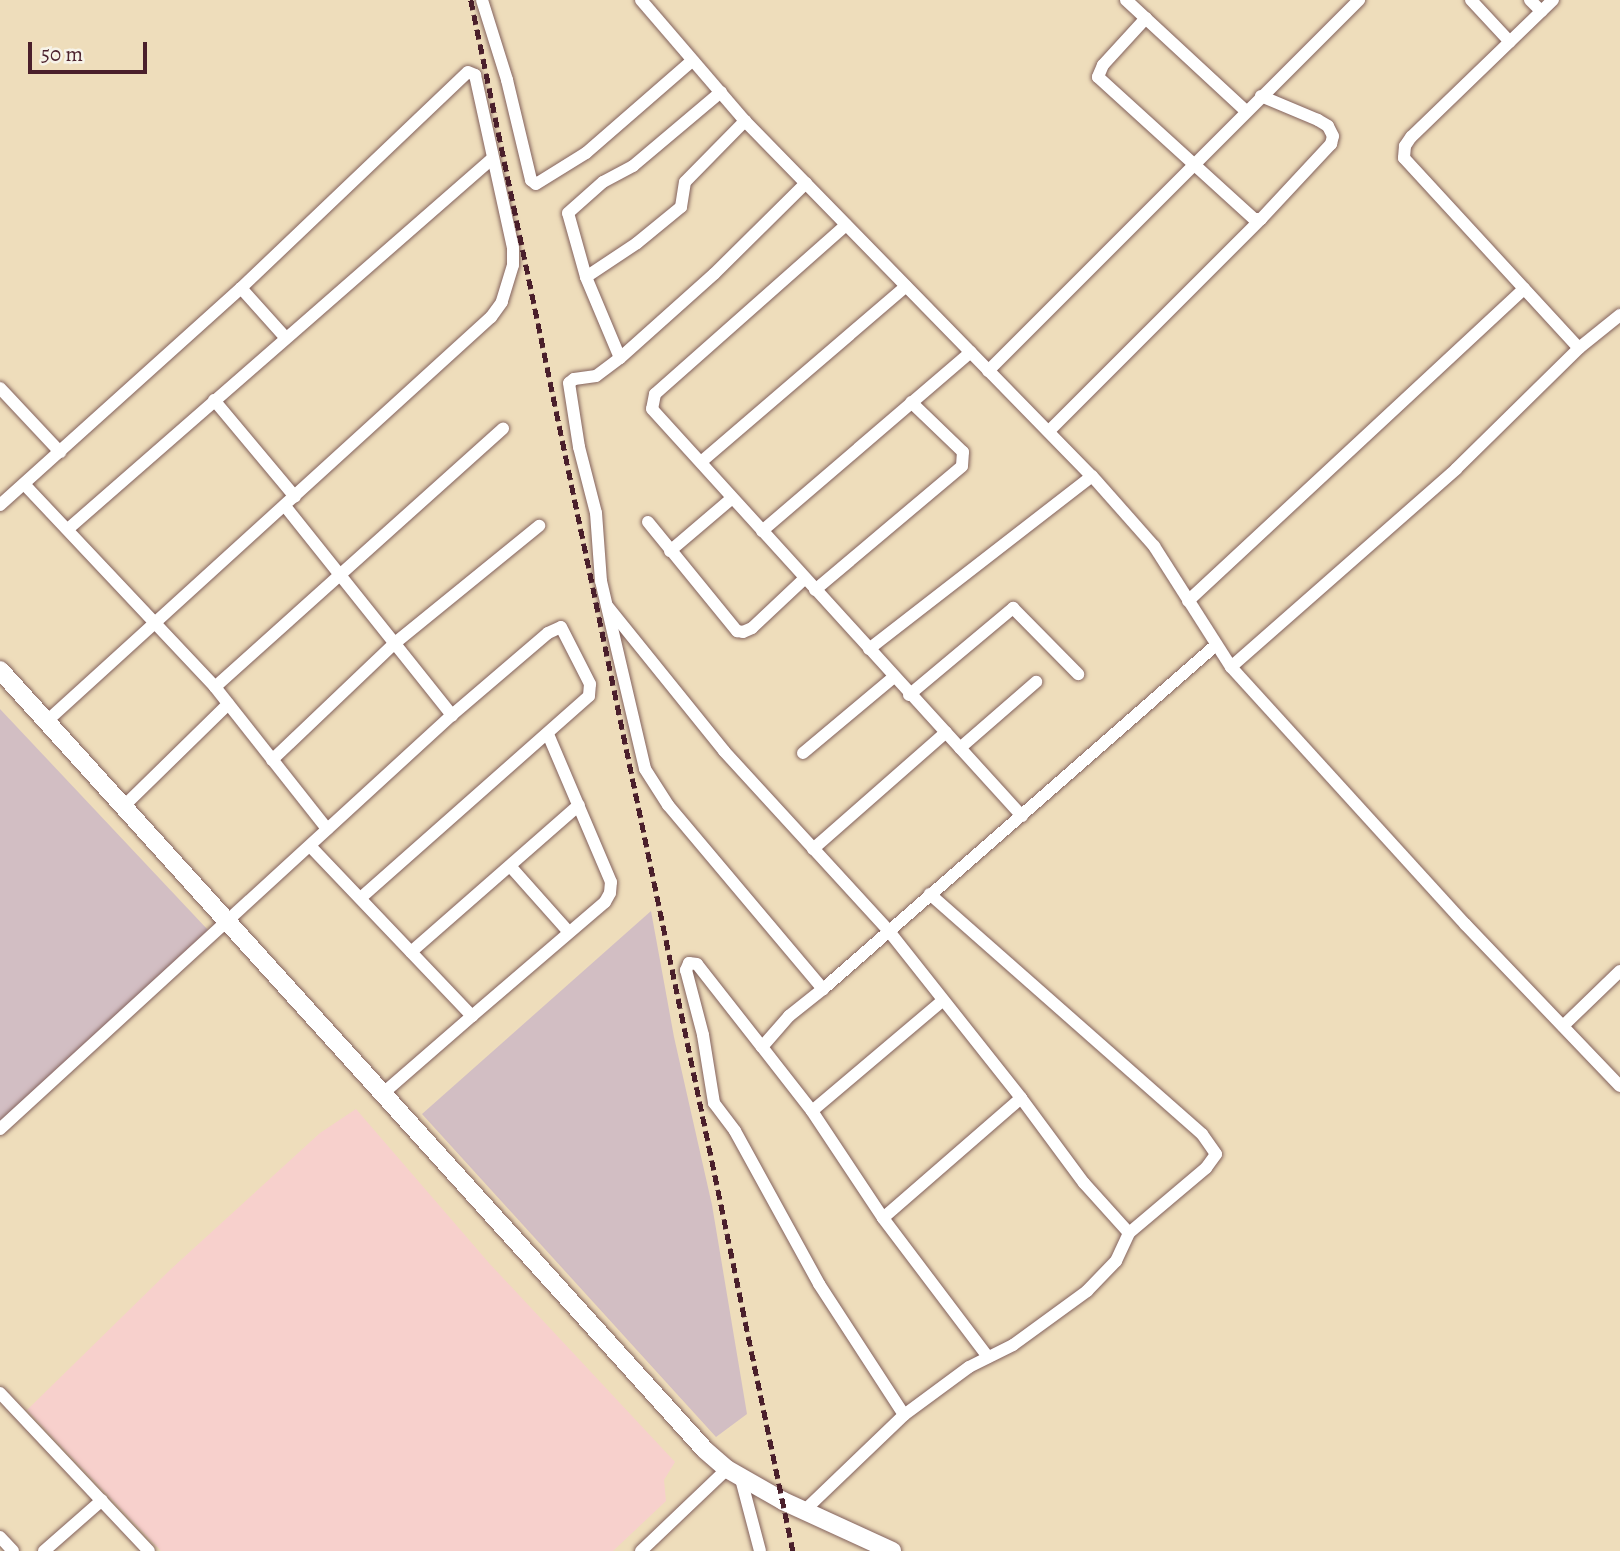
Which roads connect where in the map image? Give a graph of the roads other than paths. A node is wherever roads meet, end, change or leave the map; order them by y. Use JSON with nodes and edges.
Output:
{"nodes":[{"id":1,"x":482,"y":0,"type":"edge"},
{"id":2,"x":641,"y":0,"type":"edge"},
{"id":3,"x":1126,"y":0,"type":"edge"},
{"id":4,"x":1359,"y":0,"type":"edge"},
{"id":5,"x":1471,"y":0,"type":"edge"},
{"id":6,"x":1530,"y":0,"type":"edge"},
{"id":7,"x":1553,"y":0,"type":"edge"},
{"id":8,"x":1541,"y":11,"type":"junction"},
{"id":9,"x":1146,"y":18,"type":"junction"},
{"id":10,"x":1510,"y":42,"type":"junction"},
{"id":11,"x":692,"y":61,"type":"junction"},
{"id":12,"x":721,"y":92,"type":"junction"},
{"id":13,"x":1261,"y":96,"type":"junction"},
{"id":14,"x":1246,"y":111,"type":"junction"},
{"id":15,"x":745,"y":121,"type":"junction"},
{"id":16,"x":493,"y":158,"type":"junction"},
{"id":17,"x":1193,"y":165,"type":"junction"},
{"id":18,"x":806,"y":183,"type":"junction"},
{"id":19,"x":1261,"y":219,"type":"junction"},
{"id":20,"x":846,"y":225,"type":"junction"},
{"id":21,"x":586,"y":277,"type":"junction"},
{"id":22,"x":906,"y":286,"type":"junction"},
{"id":23,"x":241,"y":288,"type":"junction"},
{"id":24,"x":1524,"y":289,"type":"junction"},
{"id":25,"x":1620,"y":315,"type":"edge"},
{"id":26,"x":285,"y":337,"type":"junction"},
{"id":27,"x":1579,"y":348,"type":"junction"},
{"id":28,"x":971,"y":352,"type":"junction"},
{"id":29,"x":620,"y":358,"type":"junction"},
{"id":30,"x":988,"y":370,"type":"junction"},
{"id":31,"x":0,"y":387,"type":"edge"},
{"id":32,"x":214,"y":400,"type":"junction"},
{"id":33,"x":911,"y":402,"type":"junction"},
{"id":34,"x":503,"y":429,"type":"dead end"},
{"id":35,"x":1049,"y":431,"type":"junction"},
{"id":36,"x":60,"y":452,"type":"junction"},
{"id":37,"x":701,"y":462,"type":"junction"},
{"id":38,"x":1092,"y":476,"type":"junction"},
{"id":39,"x":24,"y":484,"type":"junction"},
{"id":40,"x":731,"y":499,"type":"junction"},
{"id":41,"x":290,"y":501,"type":"junction"},
{"id":42,"x":0,"y":505,"type":"edge"},
{"id":43,"x":648,"y":522,"type":"dead end"},
{"id":44,"x":539,"y":526,"type":"dead end"},
{"id":45,"x":68,"y":529,"type":"junction"},
{"id":46,"x":762,"y":531,"type":"junction"},
{"id":47,"x":670,"y":551,"type":"junction"},
{"id":48,"x":344,"y":575,"type":"junction"},
{"id":49,"x":804,"y":579,"type":"junction"},
{"id":50,"x":815,"y":590,"type":"junction"},
{"id":51,"x":1188,"y":601,"type":"junction"},
{"id":52,"x":606,"y":606,"type":"junction"},
{"id":53,"x":153,"y":622,"type":"junction"},
{"id":54,"x":395,"y":643,"type":"junction"},
{"id":55,"x":1216,"y":645,"type":"junction"},
{"id":56,"x":869,"y":649,"type":"junction"},
{"id":57,"x":1231,"y":667,"type":"junction"},
{"id":58,"x":0,"y":670,"type":"edge"},
{"id":59,"x":1079,"y":674,"type":"dead end"},
{"id":60,"x":894,"y":677,"type":"junction"},
{"id":61,"x":1037,"y":682,"type":"dead end"},
{"id":62,"x":215,"y":687,"type":"junction"},
{"id":63,"x":909,"y":695,"type":"junction"},
{"id":64,"x":228,"y":704,"type":"junction"},
{"id":65,"x":452,"y":715,"type":"junction"},
{"id":66,"x":47,"y":722,"type":"junction"},
{"id":67,"x":946,"y":732,"type":"junction"},
{"id":68,"x":548,"y":734,"type":"junction"},
{"id":69,"x":960,"y":748,"type":"junction"},
{"id":70,"x":803,"y":753,"type":"dead end"},
{"id":71,"x":272,"y":760,"type":"junction"},
{"id":72,"x":579,"y":805,"type":"junction"},
{"id":73,"x":124,"y":806,"type":"junction"},
{"id":74,"x":1022,"y":816,"type":"junction"},
{"id":75,"x":327,"y":829,"type":"junction"},
{"id":76,"x":310,"y":846,"type":"junction"},
{"id":77,"x":813,"y":849,"type":"junction"},
{"id":78,"x":510,"y":866,"type":"junction"},
{"id":79,"x":930,"y":894,"type":"junction"},
{"id":80,"x":361,"y":898,"type":"junction"},
{"id":81,"x":229,"y":920,"type":"junction"},
{"id":82,"x":888,"y":930,"type":"junction"},
{"id":83,"x":568,"y":931,"type":"junction"},
{"id":84,"x":411,"y":952,"type":"junction"},
{"id":85,"x":1620,"y":971,"type":"edge"},
{"id":86,"x":823,"y":989,"type":"junction"},
{"id":87,"x":942,"y":1001,"type":"junction"},
{"id":88,"x":472,"y":1016,"type":"junction"},
{"id":89,"x":1563,"y":1026,"type":"junction"},
{"id":90,"x":762,"y":1047,"type":"junction"},
{"id":91,"x":1620,"y":1086,"type":"edge"},
{"id":92,"x":381,"y":1095,"type":"junction"},
{"id":93,"x":1021,"y":1098,"type":"junction"},
{"id":94,"x":811,"y":1111,"type":"junction"},
{"id":95,"x":0,"y":1129,"type":"edge"},
{"id":96,"x":883,"y":1218,"type":"junction"},
{"id":97,"x":1129,"y":1233,"type":"junction"},
{"id":98,"x":988,"y":1357,"type":"junction"},
{"id":99,"x":0,"y":1393,"type":"edge"},
{"id":100,"x":904,"y":1415,"type":"junction"},
{"id":101,"x":734,"y":1474,"type":"junction"},
{"id":102,"x":102,"y":1500,"type":"junction"},
{"id":103,"x":806,"y":1509,"type":"junction"},
{"id":104,"x":0,"y":1537,"type":"edge"},
{"id":105,"x":13,"y":1551,"type":"edge"},
{"id":106,"x":44,"y":1551,"type":"edge"},
{"id":107,"x":149,"y":1551,"type":"edge"},
{"id":108,"x":641,"y":1551,"type":"edge"},
{"id":109,"x":760,"y":1551,"type":"edge"},
{"id":110,"x":892,"y":1551,"type":"edge"}],
"edges":[{"from":1,"to":11,"type":"street"},
{"from":2,"to":11,"type":"street"},
{"from":3,"to":9,"type":"street"},
{"from":4,"to":13,"type":"street"},
{"from":5,"to":10,"type":"street"},
{"from":6,"to":8,"type":"street"},
{"from":7,"to":8,"type":"street"},
{"from":8,"to":10,"type":"street"},
{"from":9,"to":14,"type":"street"},
{"from":9,"to":17,"type":"street"},
{"from":10,"to":24,"type":"street"},
{"from":11,"to":12,"type":"street"},
{"from":12,"to":15,"type":"street"},
{"from":12,"to":21,"type":"street"},
{"from":13,"to":14,"type":"street"},
{"from":13,"to":19,"type":"street"},
{"from":14,"to":17,"type":"street"},
{"from":15,"to":18,"type":"street"},
{"from":15,"to":21,"type":"street"},
{"from":16,"to":23,"type":"street"},
{"from":16,"to":26,"type":"street"},
{"from":16,"to":41,"type":"street"},
{"from":17,"to":19,"type":"street"},
{"from":17,"to":30,"type":"street"},
{"from":18,"to":20,"type":"street"},
{"from":18,"to":29,"type":"street"},
{"from":19,"to":35,"type":"street"},
{"from":20,"to":22,"type":"street"},
{"from":20,"to":37,"type":"street"},
{"from":21,"to":29,"type":"street"},
{"from":22,"to":28,"type":"street"},
{"from":22,"to":37,"type":"street"},
{"from":23,"to":26,"type":"street"},
{"from":23,"to":36,"type":"street"},
{"from":24,"to":27,"type":"street"},
{"from":24,"to":51,"type":"street"},
{"from":25,"to":27,"type":"street"},
{"from":26,"to":32,"type":"street"},
{"from":27,"to":57,"type":"street"},
{"from":28,"to":30,"type":"street"},
{"from":28,"to":33,"type":"street"},
{"from":29,"to":52,"type":"street"},
{"from":30,"to":35,"type":"street"},
{"from":31,"to":36,"type":"street"},
{"from":32,"to":41,"type":"street"},
{"from":32,"to":45,"type":"street"},
{"from":33,"to":46,"type":"street"},
{"from":33,"to":50,"type":"street"},
{"from":34,"to":48,"type":"street"},
{"from":35,"to":38,"type":"street"},
{"from":36,"to":39,"type":"street"},
{"from":37,"to":40,"type":"street"},
{"from":38,"to":51,"type":"street"},
{"from":38,"to":56,"type":"street"},
{"from":39,"to":42,"type":"street"},
{"from":39,"to":45,"type":"street"},
{"from":40,"to":46,"type":"street"},
{"from":40,"to":47,"type":"street"},
{"from":41,"to":48,"type":"street"},
{"from":41,"to":53,"type":"street"},
{"from":43,"to":47,"type":"street"},
{"from":44,"to":54,"type":"street"},
{"from":45,"to":53,"type":"street"},
{"from":46,"to":49,"type":"street"},
{"from":47,"to":49,"type":"street"},
{"from":48,"to":54,"type":"street"},
{"from":48,"to":62,"type":"street"},
{"from":49,"to":50,"type":"street"},
{"from":50,"to":56,"type":"street"},
{"from":51,"to":55,"type":"street"},
{"from":52,"to":77,"type":"street"},
{"from":52,"to":86,"type":"street"},
{"from":53,"to":62,"type":"street"},
{"from":53,"to":66,"type":"street"},
{"from":54,"to":65,"type":"street"},
{"from":54,"to":71,"type":"street"},
{"from":55,"to":57,"type":"street"},
{"from":55,"to":74,"type":"street"},
{"from":56,"to":60,"type":"street"},
{"from":57,"to":89,"type":"street"},
{"from":58,"to":66,"type":"street"},
{"from":59,"to":63,"type":"street"},
{"from":60,"to":63,"type":"street"},
{"from":60,"to":70,"type":"street"},
{"from":61,"to":69,"type":"street"},
{"from":62,"to":64,"type":"street"},
{"from":63,"to":67,"type":"street"},
{"from":64,"to":71,"type":"street"},
{"from":64,"to":73,"type":"street"},
{"from":65,"to":68,"type":"street"},
{"from":65,"to":75,"type":"street"},
{"from":66,"to":73,"type":"street"},
{"from":67,"to":69,"type":"street"},
{"from":67,"to":77,"type":"street"},
{"from":68,"to":72,"type":"street"},
{"from":68,"to":80,"type":"street"},
{"from":69,"to":74,"type":"street"},
{"from":71,"to":75,"type":"street"},
{"from":72,"to":78,"type":"street"},
{"from":72,"to":83,"type":"street"},
{"from":73,"to":81,"type":"street"},
{"from":74,"to":79,"type":"street"},
{"from":75,"to":76,"type":"street"},
{"from":76,"to":80,"type":"street"},
{"from":76,"to":81,"type":"street"},
{"from":77,"to":82,"type":"street"},
{"from":78,"to":83,"type":"street"},
{"from":78,"to":84,"type":"street"},
{"from":79,"to":82,"type":"street"},
{"from":79,"to":97,"type":"street"},
{"from":80,"to":84,"type":"street"},
{"from":81,"to":92,"type":"street"},
{"from":81,"to":95,"type":"street"},
{"from":82,"to":86,"type":"street"},
{"from":82,"to":87,"type":"street"},
{"from":83,"to":88,"type":"street"},
{"from":84,"to":88,"type":"street"},
{"from":85,"to":89,"type":"street"},
{"from":86,"to":90,"type":"street"},
{"from":87,"to":93,"type":"street"},
{"from":87,"to":94,"type":"street"},
{"from":88,"to":92,"type":"street"},
{"from":89,"to":91,"type":"street"},
{"from":90,"to":94,"type":"street"},
{"from":90,"to":100,"type":"street"},
{"from":92,"to":101,"type":"street"},
{"from":93,"to":96,"type":"street"},
{"from":93,"to":97,"type":"street"},
{"from":94,"to":96,"type":"street"},
{"from":96,"to":98,"type":"street"},
{"from":97,"to":98,"type":"street"},
{"from":98,"to":100,"type":"street"},
{"from":99,"to":102,"type":"street"},
{"from":100,"to":103,"type":"street"},
{"from":101,"to":103,"type":"street"},
{"from":101,"to":108,"type":"street"},
{"from":101,"to":109,"type":"street"},
{"from":102,"to":106,"type":"street"},
{"from":102,"to":107,"type":"street"},
{"from":103,"to":110,"type":"street"},
{"from":104,"to":105,"type":"street"}]}
